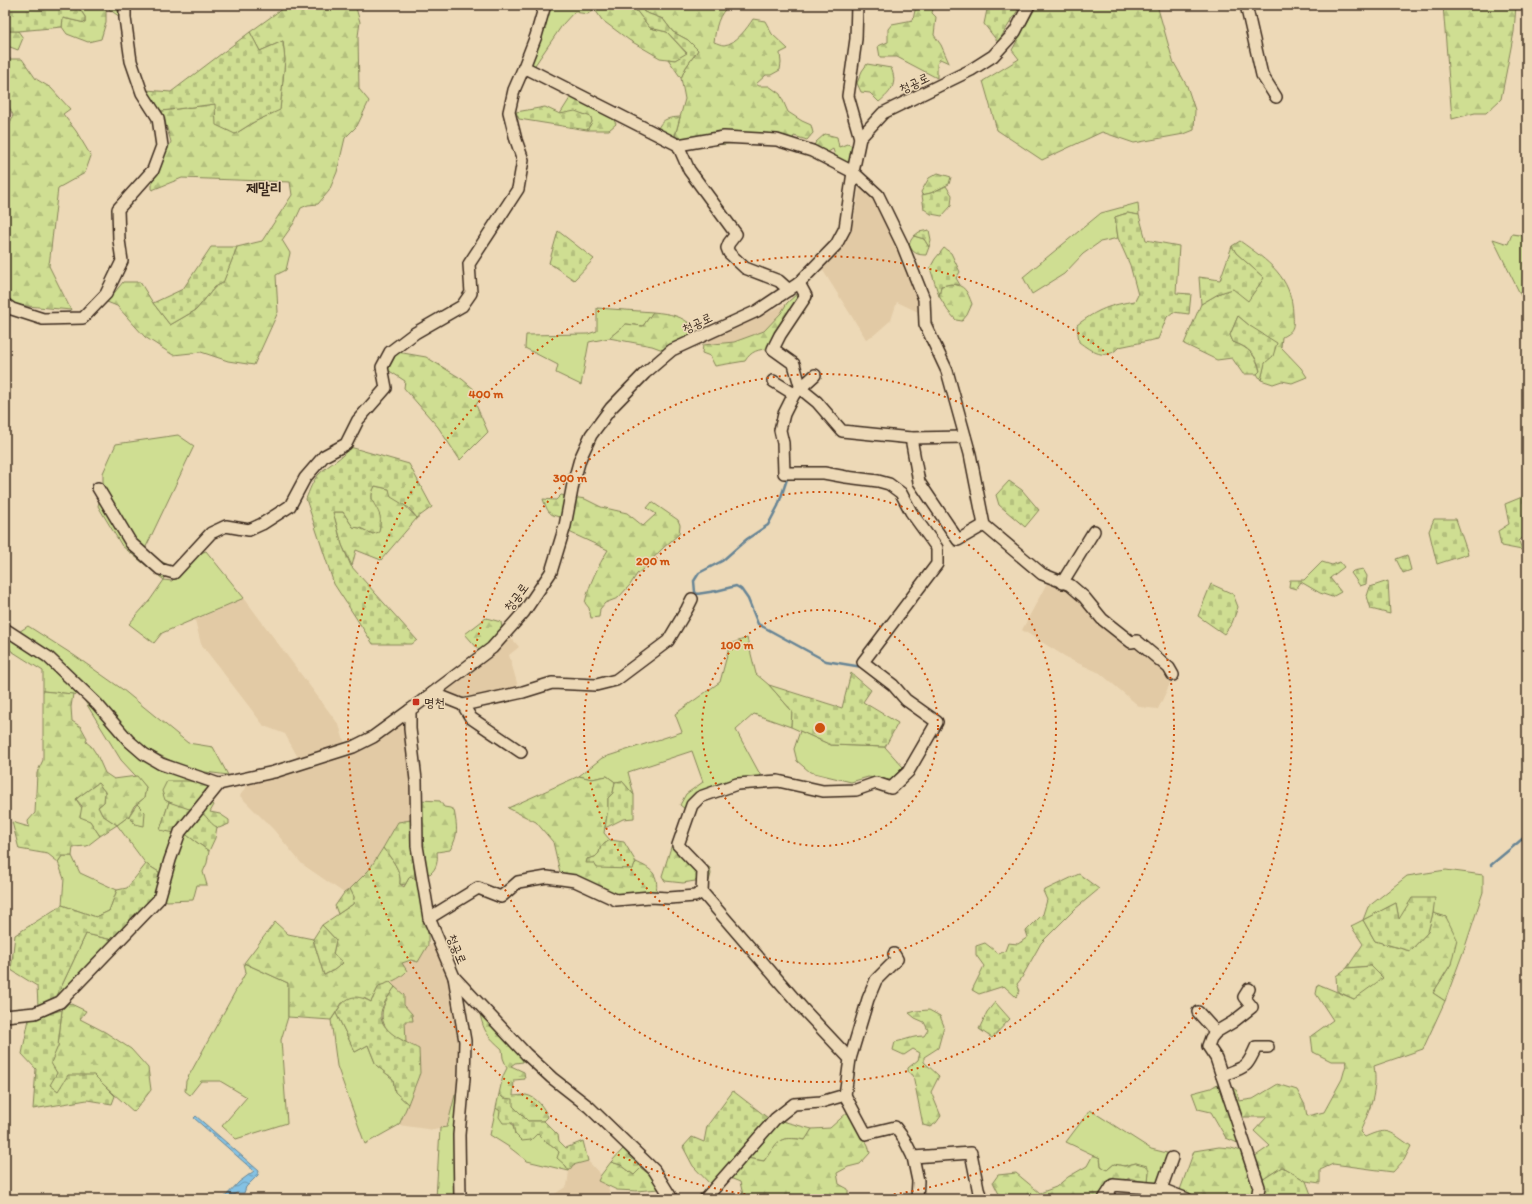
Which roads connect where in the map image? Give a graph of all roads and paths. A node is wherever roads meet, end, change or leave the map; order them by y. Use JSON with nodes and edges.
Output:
{"nodes":[{"id":1,"x":125,"y":5,"type":"edge"},
{"id":2,"x":545,"y":5,"type":"edge"},
{"id":3,"x":857,"y":5,"type":"edge"},
{"id":4,"x":1029,"y":5,"type":"edge"},
{"id":5,"x":1246,"y":5,"type":"edge"},
{"id":6,"x":524,"y":67,"type":"junction"},
{"id":7,"x":1276,"y":97,"type":"dead end"},
{"id":8,"x":860,"y":138,"type":"junction"},
{"id":9,"x":678,"y":145,"type":"junction"},
{"id":10,"x":853,"y":172,"type":"junction"},
{"id":11,"x":799,"y":283,"type":"junction"},
{"id":12,"x":789,"y":290,"type":"junction"},
{"id":13,"x":5,"y":304,"type":"edge"},
{"id":14,"x":815,"y":375,"type":"dead end"},
{"id":15,"x":773,"y":381,"type":"dead end"},
{"id":16,"x":798,"y":392,"type":"junction"},
{"id":17,"x":965,"y":437,"type":"junction"},
{"id":18,"x":911,"y":438,"type":"junction"},
{"id":19,"x":98,"y":488,"type":"dead end"},
{"id":20,"x":984,"y":525,"type":"junction"},
{"id":21,"x":1094,"y":531,"type":"dead end"},
{"id":22,"x":1062,"y":583,"type":"junction"},
{"id":23,"x":692,"y":599,"type":"dead end"},
{"id":24,"x":5,"y":629,"type":"edge"},
{"id":25,"x":1173,"y":675,"type":"dead end"},
{"id":26,"x":433,"y":693,"type":"junction"},
{"id":27,"x":463,"y":705,"type":"junction"},
{"id":28,"x":410,"y":710,"type":"junction"},
{"id":29,"x":521,"y":752,"type":"dead end"},
{"id":30,"x":218,"y":784,"type":"junction"},
{"id":31,"x":702,"y":892,"type":"junction"},
{"id":32,"x":429,"y":918,"type":"junction"},
{"id":33,"x":894,"y":954,"type":"dead end"},
{"id":34,"x":454,"y":977,"type":"junction"},
{"id":35,"x":1249,"y":989,"type":"dead end"},
{"id":36,"x":1198,"y":1012,"type":"dead end"},
{"id":37,"x":5,"y":1016,"type":"edge"},
{"id":38,"x":1216,"y":1032,"type":"junction"},
{"id":39,"x":1268,"y":1047,"type":"dead end"},
{"id":40,"x":850,"y":1059,"type":"junction"},
{"id":41,"x":1222,"y":1076,"type":"junction"},
{"id":42,"x":845,"y":1095,"type":"junction"},
{"id":43,"x":913,"y":1157,"type":"junction"},
{"id":44,"x":1172,"y":1158,"type":"dead end"},
{"id":45,"x":1161,"y":1189,"type":"junction"},
{"id":46,"x":460,"y":1199,"type":"edge"},
{"id":47,"x":672,"y":1199,"type":"edge"},
{"id":48,"x":706,"y":1199,"type":"edge"},
{"id":49,"x":918,"y":1199,"type":"edge"},
{"id":50,"x":984,"y":1199,"type":"edge"},
{"id":51,"x":1104,"y":1199,"type":"edge"},
{"id":52,"x":1186,"y":1199,"type":"edge"},
{"id":53,"x":1257,"y":1199,"type":"edge"}],
"edges":[{"from":1,"to":13,"type":"street"},
{"from":2,"to":6,"type":"street"},
{"from":3,"to":8,"type":"street"},
{"from":4,"to":8,"type":"street","name":"청공로"},
{"from":5,"to":7,"type":"street"},
{"from":6,"to":9,"type":"street"},
{"from":6,"to":19,"type":"street"},
{"from":8,"to":10,"type":"street","name":"청공로"},
{"from":9,"to":10,"type":"street"},
{"from":9,"to":12,"type":"street"},
{"from":10,"to":11,"type":"street","name":"청공로"},
{"from":10,"to":17,"type":"street"},
{"from":11,"to":12,"type":"street","name":"청공로"},
{"from":11,"to":16,"type":"street"},
{"from":12,"to":26,"type":"street","name":"청공로"},
{"from":14,"to":16,"type":"street"},
{"from":15,"to":16,"type":"street"},
{"from":16,"to":18,"type":"street"},
{"from":16,"to":31,"type":"street"},
{"from":17,"to":18,"type":"street"},
{"from":17,"to":20,"type":"street"},
{"from":18,"to":20,"type":"street"},
{"from":20,"to":22,"type":"street"},
{"from":21,"to":22,"type":"street"},
{"from":22,"to":25,"type":"street"},
{"from":23,"to":27,"type":"street"},
{"from":24,"to":30,"type":"street"},
{"from":26,"to":27,"type":"street"},
{"from":26,"to":28,"type":"street","name":"청공로"},
{"from":27,"to":29,"type":"street"},
{"from":28,"to":30,"type":"street","name":"청공로"},
{"from":28,"to":32,"type":"street","name":"청공로"},
{"from":30,"to":37,"type":"street"},
{"from":31,"to":32,"type":"street"},
{"from":31,"to":40,"type":"street"},
{"from":32,"to":34,"type":"street","name":"청공로"},
{"from":33,"to":40,"type":"street"},
{"from":34,"to":46,"type":"street","name":"청공로"},
{"from":34,"to":47,"type":"street"},
{"from":35,"to":38,"type":"street"},
{"from":36,"to":38,"type":"street"},
{"from":38,"to":41,"type":"street"},
{"from":39,"to":41,"type":"street"},
{"from":40,"to":42,"type":"street"},
{"from":41,"to":53,"type":"street"},
{"from":42,"to":43,"type":"street"},
{"from":42,"to":48,"type":"street"},
{"from":43,"to":49,"type":"street"},
{"from":43,"to":50,"type":"street"},
{"from":44,"to":45,"type":"street"},
{"from":45,"to":51,"type":"street"},
{"from":45,"to":52,"type":"street"}]}
